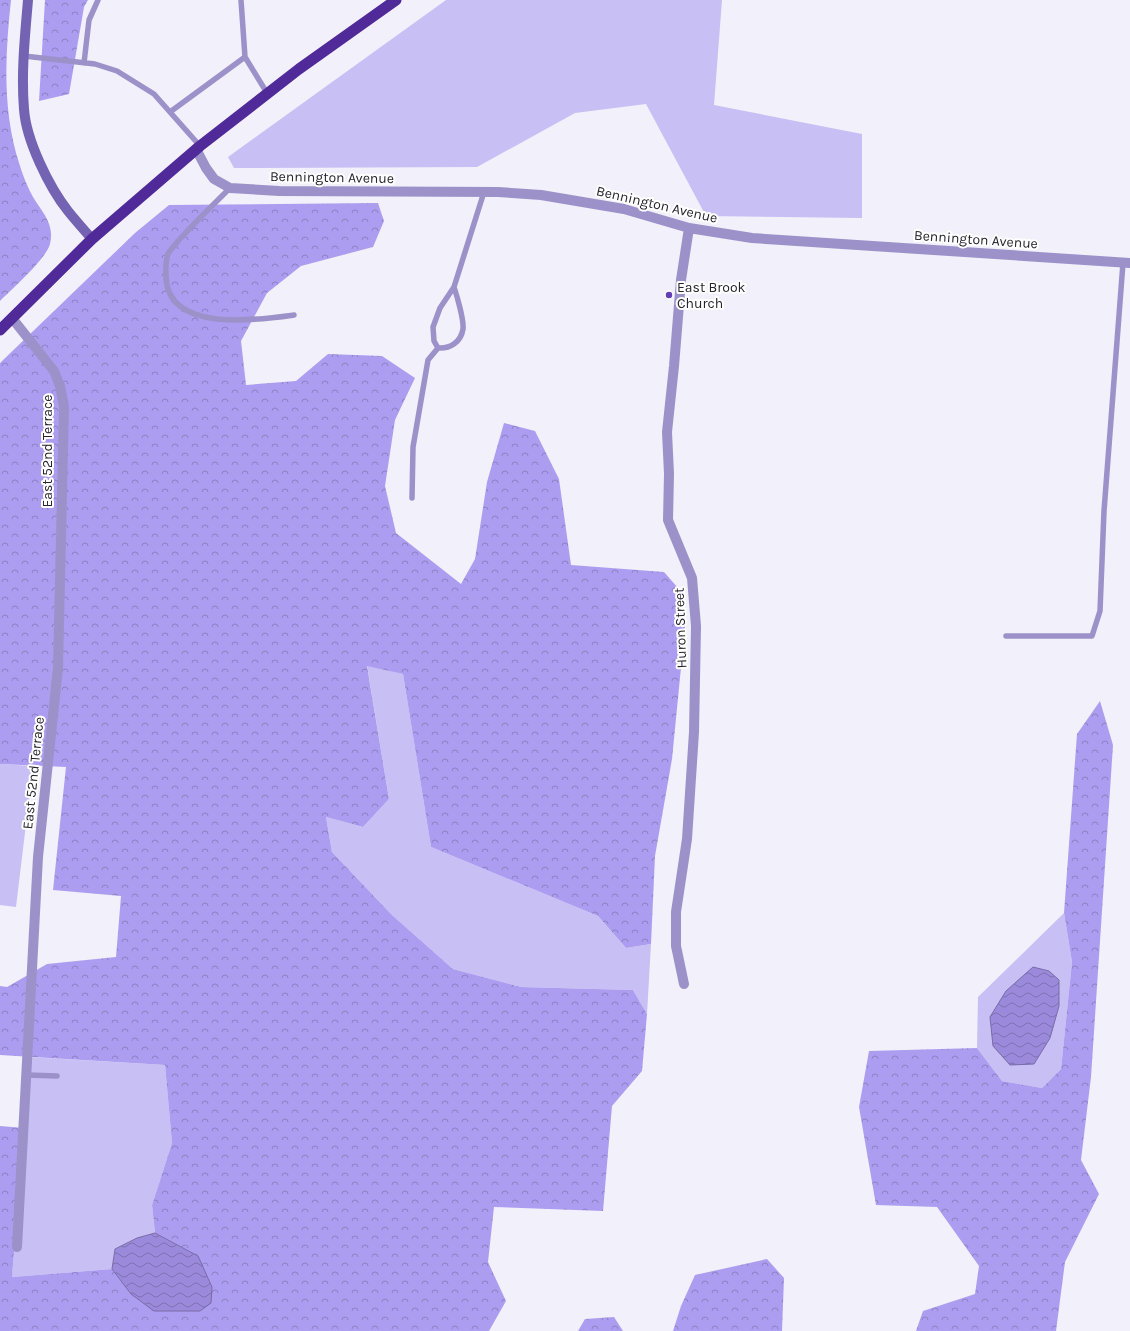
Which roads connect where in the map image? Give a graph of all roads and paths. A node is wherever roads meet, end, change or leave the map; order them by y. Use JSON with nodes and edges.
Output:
{"nodes":[{"id":1,"x":28,"y":0,"type":"edge"},
{"id":2,"x":98,"y":0,"type":"edge"},
{"id":3,"x":241,"y":0,"type":"edge"},
{"id":4,"x":396,"y":0,"type":"edge"},
{"id":5,"x":24,"y":56,"type":"junction"},
{"id":6,"x":245,"y":57,"type":"junction"},
{"id":7,"x":84,"y":63,"type":"junction"},
{"id":8,"x":267,"y":93,"type":"junction"},
{"id":9,"x":170,"y":112,"type":"junction"},
{"id":10,"x":198,"y":147,"type":"junction"},
{"id":11,"x":230,"y":188,"type":"junction"},
{"id":12,"x":484,"y":192,"type":"junction"},
{"id":13,"x":689,"y":228,"type":"junction"},
{"id":14,"x":92,"y":239,"type":"junction"},
{"id":15,"x":1126,"y":263,"type":"edge"},
{"id":16,"x":454,"y":288,"type":"junction"},
{"id":17,"x":294,"y":315,"type":"dead end"},
{"id":18,"x":12,"y":318,"type":"junction"},
{"id":19,"x":0,"y":330,"type":"edge"},
{"id":20,"x":438,"y":348,"type":"junction"},
{"id":21,"x":412,"y":498,"type":"dead end"},
{"id":22,"x":1006,"y":636,"type":"dead end"},
{"id":23,"x":684,"y":984,"type":"dead end"},
{"id":24,"x":26,"y":1075,"type":"junction"},
{"id":25,"x":57,"y":1076,"type":"dead end"},
{"id":26,"x":17,"y":1247,"type":"dead end"}],
"edges":[{"from":1,"to":5,"type":"main road"},
{"from":2,"to":7,"type":"lane"},
{"from":3,"to":6,"type":"lane"},
{"from":4,"to":8,"type":"highway"},
{"from":5,"to":7,"type":"lane"},
{"from":5,"to":14,"type":"main road"},
{"from":6,"to":8,"type":"lane"},
{"from":6,"to":9,"type":"lane"},
{"from":7,"to":9,"type":"lane"},
{"from":8,"to":10,"type":"highway"},
{"from":9,"to":10,"type":"lane"},
{"from":10,"to":11,"type":"street","name":"Bennington Avenue"},
{"from":10,"to":14,"type":"highway"},
{"from":11,"to":12,"type":"street","name":"Bennington Avenue"},
{"from":11,"to":17,"type":"lane"},
{"from":12,"to":13,"type":"street","name":"Bennington Avenue"},
{"from":12,"to":16,"type":"lane"},
{"from":13,"to":15,"type":"street","name":"Bennington Avenue"},
{"from":13,"to":23,"type":"street","name":"Huron Street"},
{"from":14,"to":18,"type":"highway"},
{"from":15,"to":22,"type":"lane"},
{"from":16,"to":20,"type":"lane"},
{"from":16,"to":20,"type":"lane"},
{"from":18,"to":19,"type":"highway"},
{"from":18,"to":24,"type":"street","name":"East 52nd Terrace"},
{"from":20,"to":21,"type":"lane"},
{"from":24,"to":25,"type":"lane"},
{"from":24,"to":26,"type":"street","name":"East 52nd Terrace"}]}
